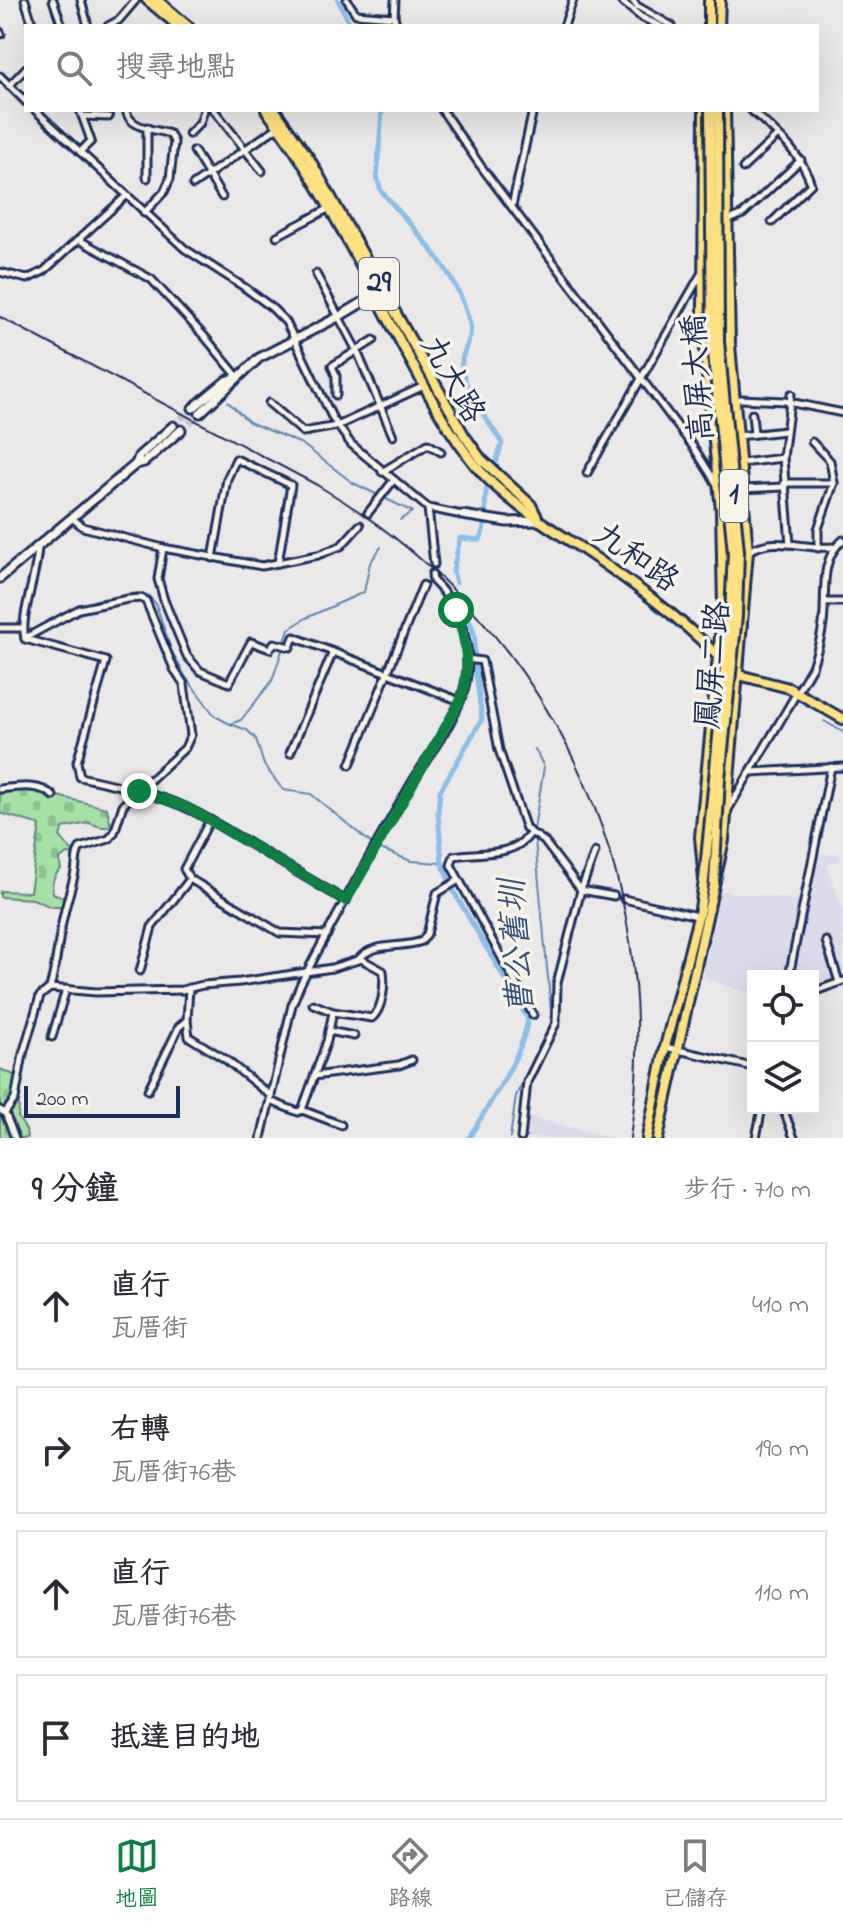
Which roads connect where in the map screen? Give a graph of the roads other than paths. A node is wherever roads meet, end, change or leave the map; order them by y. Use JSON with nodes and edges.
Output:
{"nodes":[{"id":1,"x":25,"y":0,"type":"edge"},
{"id":2,"x":53,"y":0,"type":"edge"},
{"id":3,"x":81,"y":0,"type":"edge"},
{"id":4,"x":136,"y":0,"type":"edge"},
{"id":5,"x":147,"y":0,"type":"edge"},
{"id":6,"x":157,"y":0,"type":"edge"},
{"id":7,"x":347,"y":0,"type":"edge"},
{"id":8,"x":395,"y":0,"type":"edge"},
{"id":9,"x":573,"y":0,"type":"edge"},
{"id":10,"x":620,"y":0,"type":"edge"},
{"id":11,"x":632,"y":0,"type":"edge"},
{"id":12,"x":709,"y":0,"type":"edge"},
{"id":13,"x":720,"y":0,"type":"edge"},
{"id":14,"x":394,"y":17,"type":"junction"},
{"id":15,"x":32,"y":24,"type":"edge"},
{"id":16,"x":61,"y":24,"type":"edge"},
{"id":17,"x":87,"y":24,"type":"edge"},
{"id":18,"x":113,"y":24,"type":"edge"},
{"id":19,"x":176,"y":24,"type":"edge"},
{"id":20,"x":186,"y":24,"type":"edge"},
{"id":21,"x":396,"y":24,"type":"edge"},
{"id":22,"x":565,"y":24,"type":"edge"},
{"id":23,"x":656,"y":24,"type":"edge"},
{"id":24,"x":669,"y":24,"type":"edge"},
{"id":25,"x":709,"y":24,"type":"edge"},
{"id":26,"x":719,"y":24,"type":"edge"},
{"id":27,"x":24,"y":70,"type":"edge"},
{"id":28,"x":0,"y":76,"type":"edge"},
{"id":29,"x":9,"y":86,"type":"junction"},
{"id":30,"x":24,"y":100,"type":"edge"},
{"id":31,"x":37,"y":112,"type":"edge"},
{"id":32,"x":126,"y":112,"type":"edge"},
{"id":33,"x":203,"y":112,"type":"edge"},
{"id":34,"x":216,"y":112,"type":"edge"},
{"id":35,"x":268,"y":112,"type":"edge"},
{"id":36,"x":276,"y":112,"type":"edge"},
{"id":37,"x":443,"y":112,"type":"edge"},
{"id":38,"x":533,"y":112,"type":"edge"},
{"id":39,"x":707,"y":112,"type":"edge"},
{"id":40,"x":707,"y":112,"type":"edge"},
{"id":41,"x":718,"y":112,"type":"edge"},
{"id":42,"x":725,"y":112,"type":"edge"},
{"id":43,"x":753,"y":112,"type":"edge"},
{"id":44,"x":81,"y":113,"type":"edge"},
{"id":45,"x":109,"y":117,"type":"dead end"},
{"id":46,"x":279,"y":126,"type":"junction"},
{"id":47,"x":147,"y":127,"type":"junction"},
{"id":48,"x":189,"y":134,"type":"dead end"},
{"id":49,"x":777,"y":136,"type":"junction"},
{"id":50,"x":246,"y":150,"type":"junction"},
{"id":51,"x":194,"y":151,"type":"dead end"},
{"id":52,"x":80,"y":152,"type":"junction"},
{"id":53,"x":801,"y":160,"type":"junction"},
{"id":54,"x":743,"y":168,"type":"dead end"},
{"id":55,"x":262,"y":171,"type":"dead end"},
{"id":56,"x":208,"y":175,"type":"junction"},
{"id":57,"x":147,"y":178,"type":"dead end"},
{"id":58,"x":193,"y":185,"type":"dead end"},
{"id":59,"x":705,"y":192,"type":"joint"},
{"id":60,"x":126,"y":196,"type":"junction"},
{"id":61,"x":222,"y":197,"type":"dead end"},
{"id":62,"x":512,"y":207,"type":"junction"},
{"id":63,"x":328,"y":209,"type":"junction"},
{"id":64,"x":144,"y":213,"type":"junction"},
{"id":65,"x":727,"y":221,"type":"junction"},
{"id":66,"x":772,"y":222,"type":"dead end"},
{"id":67,"x":277,"y":236,"type":"dead end"},
{"id":68,"x":79,"y":240,"type":"junction"},
{"id":69,"x":0,"y":272,"type":"edge"},
{"id":70,"x":316,"y":274,"type":"dead end"},
{"id":71,"x":702,"y":274,"type":"junction"},
{"id":72,"x":379,"y":292,"type":"junction"},
{"id":73,"x":340,"y":316,"type":"junction"},
{"id":74,"x":296,"y":339,"type":"junction"},
{"id":75,"x":374,"y":340,"type":"dead end"},
{"id":76,"x":357,"y":351,"type":"junction"},
{"id":77,"x":238,"y":377,"type":"junction"},
{"id":78,"x":642,"y":379,"type":"junction"},
{"id":79,"x":424,"y":386,"type":"junction"},
{"id":80,"x":791,"y":394,"type":"dead end"},
{"id":81,"x":336,"y":395,"type":"dead end"},
{"id":82,"x":740,"y":399,"type":"dead end"},
{"id":83,"x":789,"y":402,"type":"junction"},
{"id":84,"x":269,"y":403,"type":"dead end"},
{"id":85,"x":382,"y":405,"type":"junction"},
{"id":86,"x":197,"y":411,"type":"tunnel mouth"},
{"id":87,"x":843,"y":413,"type":"edge"},
{"id":88,"x":752,"y":414,"type":"dead end"},
{"id":89,"x":337,"y":426,"type":"junction"},
{"id":90,"x":177,"y":428,"type":"tunnel mouth"},
{"id":91,"x":785,"y":431,"type":"junction"},
{"id":92,"x":754,"y":434,"type":"junction"},
{"id":93,"x":393,"y":436,"type":"dead end"},
{"id":94,"x":738,"y":436,"type":"junction"},
{"id":95,"x":812,"y":442,"type":"dead end"},
{"id":96,"x":441,"y":452,"type":"dead end"},
{"id":97,"x":783,"y":458,"type":"junction"},
{"id":98,"x":479,"y":462,"type":"junction"},
{"id":99,"x":741,"y":463,"type":"junction"},
{"id":100,"x":382,"y":472,"type":"junction"},
{"id":101,"x":587,"y":473,"type":"dead end"},
{"id":102,"x":393,"y":481,"type":"junction"},
{"id":103,"x":834,"y":483,"type":"junction"},
{"id":104,"x":784,"y":485,"type":"junction"},
{"id":105,"x":743,"y":489,"type":"junction"},
{"id":106,"x":719,"y":490,"type":"junction"},
{"id":107,"x":428,"y":508,"type":"junction"},
{"id":108,"x":368,"y":513,"type":"dead end"},
{"id":109,"x":462,"y":515,"type":"joint"},
{"id":110,"x":71,"y":517,"type":"junction"},
{"id":111,"x":539,"y":521,"type":"junction"},
{"id":112,"x":360,"y":525,"type":"dead end"},
{"id":113,"x":843,"y":540,"type":"edge"},
{"id":114,"x":790,"y":544,"type":"junction"},
{"id":115,"x":38,"y":545,"type":"junction"},
{"id":116,"x":834,"y":547,"type":"junction"},
{"id":117,"x":163,"y":548,"type":"junction"},
{"id":118,"x":818,"y":548,"type":"junction"},
{"id":119,"x":748,"y":551,"type":"junction"},
{"id":120,"x":724,"y":556,"type":"junction"},
{"id":121,"x":213,"y":558,"type":"junction"},
{"id":122,"x":278,"y":564,"type":"junction"},
{"id":123,"x":434,"y":564,"type":"dead end"},
{"id":124,"x":432,"y":574,"type":"dead end"},
{"id":125,"x":0,"y":578,"type":"edge"},
{"id":126,"x":423,"y":585,"type":"dead end"},
{"id":127,"x":825,"y":602,"type":"junction"},
{"id":128,"x":843,"y":602,"type":"edge"},
{"id":129,"x":0,"y":628,"type":"edge"},
{"id":130,"x":22,"y":628,"type":"junction"},
{"id":131,"x":25,"y":638,"type":"junction"},
{"id":132,"x":333,"y":652,"type":"junction"},
{"id":133,"x":718,"y":655,"type":"junction"},
{"id":134,"x":467,"y":659,"type":"junction"},
{"id":135,"x":387,"y":673,"type":"junction"},
{"id":136,"x":739,"y":675,"type":"junction"},
{"id":137,"x":797,"y":693,"type":"junction"},
{"id":138,"x":460,"y":701,"type":"junction"},
{"id":139,"x":843,"y":719,"type":"edge"},
{"id":140,"x":290,"y":753,"type":"dead end"},
{"id":141,"x":350,"y":765,"type":"dead end"},
{"id":142,"x":831,"y":767,"type":"junction"},
{"id":143,"x":843,"y":767,"type":"edge"},
{"id":144,"x":751,"y":772,"type":"junction"},
{"id":145,"x":0,"y":789,"type":"edge"},
{"id":146,"x":139,"y":791,"type":"junction"},
{"id":147,"x":53,"y":796,"type":"dead end"},
{"id":148,"x":726,"y":812,"type":"junction"},
{"id":149,"x":212,"y":822,"type":"junction"},
{"id":150,"x":531,"y":835,"type":"junction"},
{"id":151,"x":595,"y":852,"type":"dead end"},
{"id":152,"x":190,"y":879,"type":"junction"},
{"id":153,"x":457,"y":880,"type":"junction"},
{"id":154,"x":709,"y":881,"type":"junction"},
{"id":155,"x":581,"y":890,"type":"junction"},
{"id":156,"x":614,"y":896,"type":"dead end"},
{"id":157,"x":624,"y":899,"type":"dead end"},
{"id":158,"x":346,"y":901,"type":"junction"},
{"id":159,"x":698,"y":916,"type":"junction"},
{"id":160,"x":327,"y":935,"type":"junction"},
{"id":161,"x":826,"y":941,"type":"dead end"},
{"id":162,"x":358,"y":960,"type":"junction"},
{"id":163,"x":790,"y":970,"type":"edge"},
{"id":164,"x":140,"y":971,"type":"dead end"},
{"id":165,"x":307,"y":971,"type":"junction"},
{"id":166,"x":841,"y":982,"type":"edge"},
{"id":167,"x":50,"y":988,"type":"junction"},
{"id":168,"x":189,"y":988,"type":"junction"},
{"id":169,"x":66,"y":989,"type":"junction"},
{"id":170,"x":819,"y":990,"type":"edge"},
{"id":171,"x":313,"y":1004,"type":"dead end"},
{"id":172,"x":333,"y":1012,"type":"junction"},
{"id":173,"x":533,"y":1015,"type":"dead end"},
{"id":174,"x":187,"y":1020,"type":"junction"},
{"id":175,"x":329,"y":1031,"type":"junction"},
{"id":176,"x":354,"y":1036,"type":"dead end"},
{"id":177,"x":52,"y":1037,"type":"dead end"},
{"id":178,"x":665,"y":1047,"type":"junction"},
{"id":179,"x":676,"y":1050,"type":"junction"},
{"id":180,"x":412,"y":1060,"type":"dead end"},
{"id":181,"x":747,"y":1066,"type":"edge"},
{"id":182,"x":313,"y":1076,"type":"junction"},
{"id":183,"x":148,"y":1090,"type":"dead end"},
{"id":184,"x":271,"y":1098,"type":"junction"},
{"id":185,"x":302,"y":1110,"type":"junction"},
{"id":186,"x":2,"y":1112,"type":"edge"},
{"id":187,"x":761,"y":1114,"type":"edge"},
{"id":188,"x":785,"y":1114,"type":"edge"},
{"id":189,"x":341,"y":1125,"type":"dead end"},
{"id":190,"x":15,"y":1138,"type":"edge"},
{"id":191,"x":261,"y":1138,"type":"edge"},
{"id":192,"x":521,"y":1138,"type":"edge"},
{"id":193,"x":647,"y":1138,"type":"edge"},
{"id":194,"x":658,"y":1138,"type":"edge"},
{"id":195,"x":756,"y":1138,"type":"edge"},
{"id":196,"x":794,"y":1138,"type":"edge"}],
"edges":[{"from":1,"to":15,"type":"street"},
{"from":2,"to":16,"type":"street"},
{"from":3,"to":17,"type":"street"},
{"from":4,"to":18,"type":"street"},
{"from":5,"to":19,"type":"main road"},
{"from":6,"to":20,"type":"main road"},
{"from":7,"to":14,"type":"street"},
{"from":8,"to":14,"type":"street"},
{"from":9,"to":22,"type":"street"},
{"from":10,"to":23,"type":"street"},
{"from":11,"to":24,"type":"street"},
{"from":12,"to":25,"type":"main road"},
{"from":13,"to":26,"type":"main road"},
{"from":14,"to":21,"type":"street"},
{"from":27,"to":29,"type":"street"},
{"from":28,"to":29,"type":"street"},
{"from":29,"to":30,"type":"street"},
{"from":31,"to":52,"type":"street"},
{"from":32,"to":47,"type":"street"},
{"from":33,"to":48,"type":"street"},
{"from":34,"to":50,"type":"street"},
{"from":35,"to":46,"type":"main road","name":"九大路","number":"29"},
{"from":36,"to":72,"type":"main road","name":"九大路","number":"29"},
{"from":37,"to":62,"type":"street","name":"鳳屏二路"},
{"from":38,"to":62,"type":"street"},
{"from":39,"to":59,"type":"main road","name":"高屏大橋","number":"1","bridge":true},
{"from":40,"to":154,"type":"main road","name":"高屏大橋","number":"1","bridge":true},
{"from":41,"to":154,"type":"main road","name":"高屏大橋","number":"1","bridge":true},
{"from":42,"to":65,"type":"main road","name":"鳳屏二路","number":"1"},
{"from":43,"to":49,"type":"street"},
{"from":44,"to":45,"type":"street"},
{"from":44,"to":52,"type":"street"},
{"from":46,"to":50,"type":"street"},
{"from":46,"to":63,"type":"main road","name":"九大路","number":"29"},
{"from":47,"to":57,"type":"street"},
{"from":47,"to":64,"type":"street"},
{"from":49,"to":53,"type":"street"},
{"from":49,"to":54,"type":"street"},
{"from":50,"to":55,"type":"street"},
{"from":50,"to":56,"type":"street"},
{"from":51,"to":56,"type":"street"},
{"from":52,"to":60,"type":"street"},
{"from":53,"to":65,"type":"street"},
{"from":53,"to":66,"type":"street"},
{"from":56,"to":58,"type":"street"},
{"from":56,"to":61,"type":"street"},
{"from":59,"to":71,"type":"main road","name":"鳳屏二路","number":"1"},
{"from":60,"to":64,"type":"street"},
{"from":60,"to":68,"type":"street"},
{"from":62,"to":78,"type":"street","name":"鳳屏二路"},
{"from":63,"to":67,"type":"street"},
{"from":63,"to":72,"type":"main road","name":"九大路","number":"29"},
{"from":64,"to":74,"type":"street"},
{"from":65,"to":94,"type":"main road","name":"鳳屏二路","number":"1"},
{"from":68,"to":69,"type":"street"},
{"from":68,"to":77,"type":"street"},
{"from":70,"to":73,"type":"street"},
{"from":71,"to":78,"type":"street"},
{"from":71,"to":106,"type":"main road","name":"鳳屏二路","number":"1"},
{"from":72,"to":73,"type":"street"},
{"from":72,"to":79,"type":"main road","name":"九大路","number":"29"},
{"from":72,"to":98,"type":"main road","name":"九大路","number":"29"},
{"from":73,"to":74,"type":"street"},
{"from":73,"to":76,"type":"street"},
{"from":74,"to":77,"type":"street"},
{"from":74,"to":89,"type":"street"},
{"from":75,"to":76,"type":"street"},
{"from":76,"to":81,"type":"street"},
{"from":76,"to":85,"type":"street"},
{"from":77,"to":86,"type":"street"},
{"from":78,"to":101,"type":"street"},
{"from":78,"to":106,"type":"street","name":"鳳屏二路"},
{"from":79,"to":85,"type":"street"},
{"from":79,"to":98,"type":"main road","name":"九大路","number":"29"},
{"from":80,"to":83,"type":"street"},
{"from":82,"to":83,"type":"street"},
{"from":83,"to":87,"type":"street"},
{"from":83,"to":91,"type":"street"},
{"from":84,"to":89,"type":"street"},
{"from":85,"to":89,"type":"street"},
{"from":85,"to":93,"type":"street"},
{"from":88,"to":92,"type":"street"},
{"from":89,"to":100,"type":"street"},
{"from":90,"to":110,"type":"street"},
{"from":91,"to":92,"type":"street"},
{"from":91,"to":97,"type":"street"},
{"from":92,"to":94,"type":"street"},
{"from":94,"to":99,"type":"main road","name":"鳳屏二路","number":"1"},
{"from":95,"to":103,"type":"street"},
{"from":96,"to":100,"type":"street"},
{"from":97,"to":99,"type":"street"},
{"from":97,"to":104,"type":"street"},
{"from":98,"to":111,"type":"main road","name":"九和路","number":"29"},
{"from":99,"to":105,"type":"main road","name":"鳳屏二路","number":"1"},
{"from":100,"to":102,"type":"street"},
{"from":102,"to":107,"type":"street"},
{"from":102,"to":108,"type":"street"},
{"from":103,"to":104,"type":"street"},
{"from":103,"to":118,"type":"street"},
{"from":104,"to":105,"type":"street"},
{"from":104,"to":114,"type":"street"},
{"from":105,"to":119,"type":"main road","name":"鳳屏二路","number":"1"},
{"from":106,"to":120,"type":"main road","name":"鳳屏二路","number":"1"},
{"from":107,"to":109,"type":"street"},
{"from":107,"to":123,"type":"street"},
{"from":109,"to":111,"type":"street"},
{"from":110,"to":115,"type":"street"},
{"from":110,"to":117,"type":"street"},
{"from":111,"to":133,"type":"main road","name":"九和路","number":"29"},
{"from":112,"to":122,"type":"street"},
{"from":113,"to":116,"type":"street"},
{"from":114,"to":118,"type":"street"},
{"from":114,"to":119,"type":"street"},
{"from":115,"to":125,"type":"street"},
{"from":115,"to":130,"type":"street"},
{"from":116,"to":118,"type":"street"},
{"from":116,"to":127,"type":"street"},
{"from":117,"to":121,"type":"street"},
{"from":117,"to":132,"type":"street"},
{"from":119,"to":120,"type":"street"},
{"from":119,"to":136,"type":"main road","name":"鳳屏二路","number":"1"},
{"from":120,"to":133,"type":"main road","name":"鳳屏二路","number":"1"},
{"from":121,"to":122,"type":"street"},
{"from":121,"to":122,"type":"street"},
{"from":124,"to":134,"type":"street"},
{"from":126,"to":135,"type":"street"},
{"from":127,"to":128,"type":"street"},
{"from":127,"to":137,"type":"street"},
{"from":129,"to":130,"type":"street"},
{"from":130,"to":131,"type":"street"},
{"from":131,"to":146,"type":"street"},
{"from":131,"to":146,"type":"street"},
{"from":132,"to":135,"type":"street"},
{"from":132,"to":140,"type":"street"},
{"from":133,"to":136,"type":"main road","name":"九和路","number":"29"},
{"from":133,"to":154,"type":"main road","name":"鳳屏二路","number":"1"},
{"from":134,"to":138,"type":"street"},
{"from":134,"to":150,"type":"street"},
{"from":135,"to":138,"type":"street"},
{"from":135,"to":141,"type":"street"},
{"from":136,"to":137,"type":"main road","number":"29"},
{"from":136,"to":148,"type":"main road","name":"鳳屏二路","number":"1"},
{"from":137,"to":139,"type":"main road","number":"29"},
{"from":137,"to":144,"type":"street"},
{"from":138,"to":158,"type":"street"},
{"from":142,"to":143,"type":"street"},
{"from":142,"to":144,"type":"street"},
{"from":142,"to":163,"type":"street"},
{"from":144,"to":148,"type":"street"},
{"from":145,"to":147,"type":"street"},
{"from":146,"to":149,"type":"street"},
{"from":146,"to":167,"type":"street"},
{"from":148,"to":154,"type":"main road","name":"鳳屏二路","number":"1"},
{"from":149,"to":152,"type":"street"},
{"from":149,"to":158,"type":"street"},
{"from":150,"to":153,"type":"street"},
{"from":150,"to":155,"type":"street"},
{"from":151,"to":155,"type":"street"},
{"from":152,"to":160,"type":"street"},
{"from":152,"to":164,"type":"street"},
{"from":153,"to":162,"type":"street"},
{"from":153,"to":173,"type":"street"},
{"from":154,"to":159,"type":"main road","name":"鳳屏二路","number":"1"},
{"from":154,"to":179,"type":"main road","name":"鳳屏二路","number":"1"},
{"from":155,"to":156,"type":"street"},
{"from":155,"to":192,"type":"street"},
{"from":157,"to":159,"type":"street"},
{"from":158,"to":160,"type":"street"},
{"from":159,"to":178,"type":"main road","name":"鳳屏二路","number":"1"},
{"from":160,"to":165,"type":"street"},
{"from":161,"to":166,"type":"street"},
{"from":162,"to":165,"type":"street"},
{"from":162,"to":172,"type":"street"},
{"from":165,"to":168,"type":"street"},
{"from":165,"to":184,"type":"street"},
{"from":166,"to":170,"type":"street"},
{"from":167,"to":169,"type":"street"},
{"from":167,"to":186,"type":"street"},
{"from":168,"to":169,"type":"street"},
{"from":168,"to":174,"type":"street"},
{"from":169,"to":177,"type":"street"},
{"from":171,"to":172,"type":"street"},
{"from":172,"to":175,"type":"street"},
{"from":174,"to":183,"type":"street"},
{"from":174,"to":184,"type":"street"},
{"from":175,"to":176,"type":"street"},
{"from":175,"to":182,"type":"street"},
{"from":178,"to":179,"type":"street"},
{"from":178,"to":193,"type":"main road","name":"鳳屏二路","number":"1"},
{"from":179,"to":181,"type":"street"},
{"from":179,"to":194,"type":"main road","name":"鳳屏二路","number":"1"},
{"from":180,"to":182,"type":"street"},
{"from":182,"to":185,"type":"street"},
{"from":184,"to":185,"type":"street"},
{"from":184,"to":191,"type":"street"},
{"from":185,"to":189,"type":"street"},
{"from":186,"to":190,"type":"street"},
{"from":187,"to":195,"type":"street"},
{"from":188,"to":196,"type":"street"}]}
